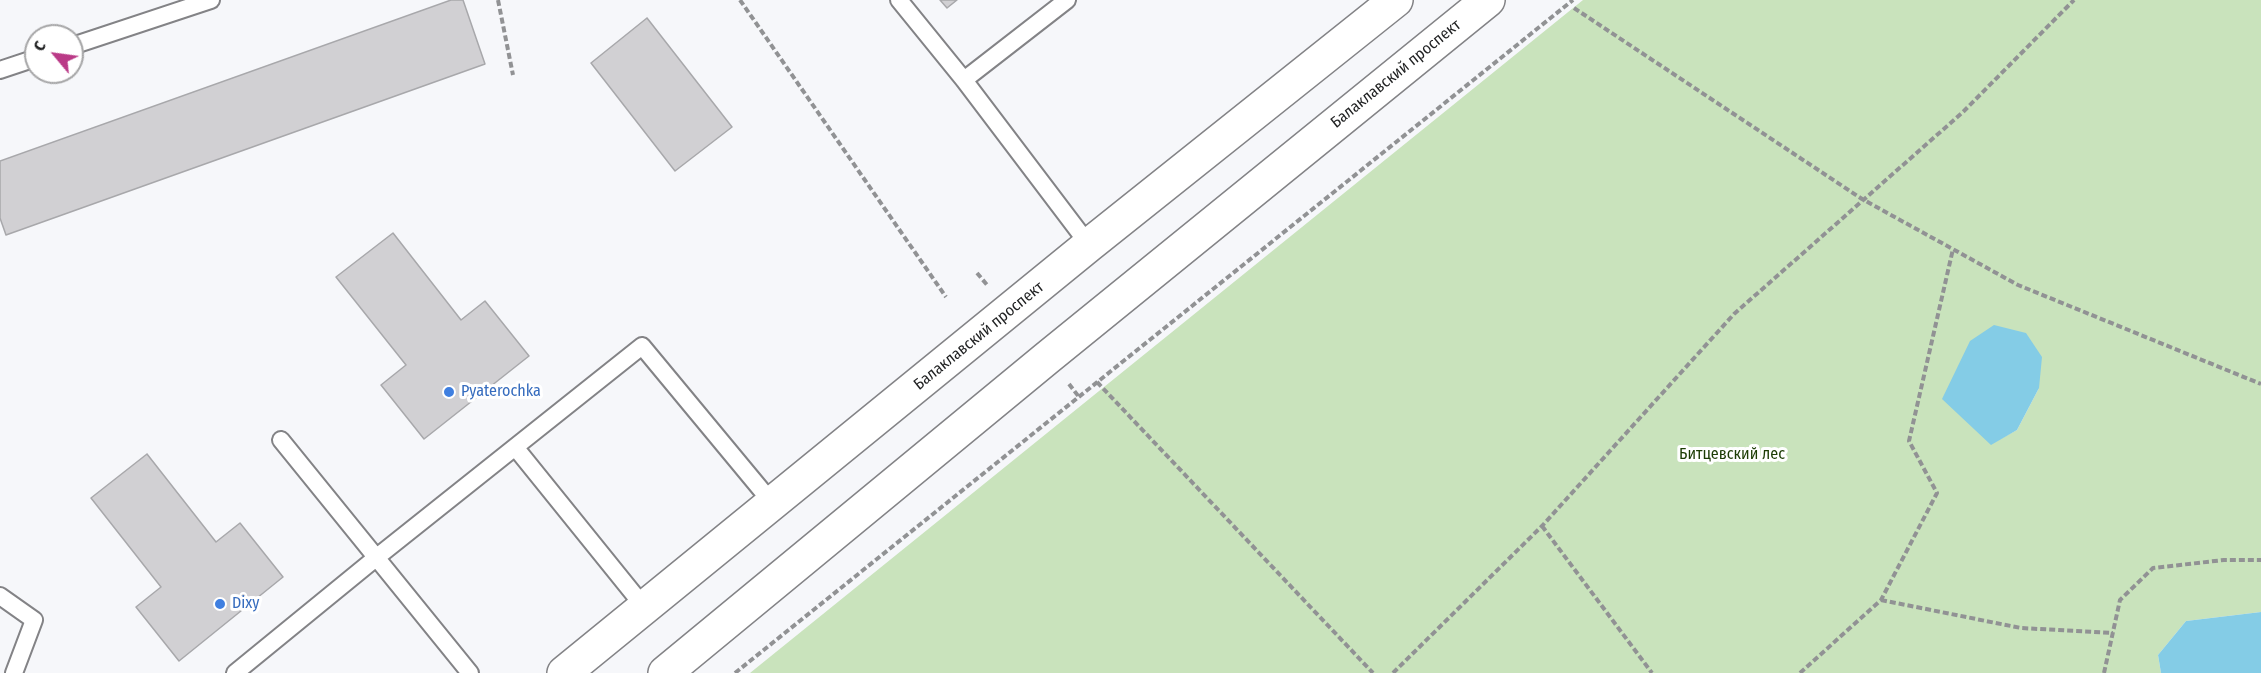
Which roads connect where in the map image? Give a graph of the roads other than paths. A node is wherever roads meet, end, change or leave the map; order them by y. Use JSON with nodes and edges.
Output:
{"nodes":[{"id":1,"x":211,"y":0,"type":"edge"},
{"id":2,"x":899,"y":0,"type":"edge"},
{"id":3,"x":1067,"y":0,"type":"edge"},
{"id":4,"x":1396,"y":0,"type":"edge"},
{"id":5,"x":1488,"y":0,"type":"edge"},
{"id":6,"x":84,"y":42,"type":"edge"},
{"id":7,"x":24,"y":62,"type":"edge"},
{"id":8,"x":0,"y":70,"type":"edge"},
{"id":9,"x":964,"y":80,"type":"junction"},
{"id":10,"x":1089,"y":245,"type":"junction"},
{"id":11,"x":281,"y":440,"type":"dead end"},
{"id":12,"x":515,"y":447,"type":"junction"},
{"id":13,"x":773,"y":504,"type":"junction"},
{"id":14,"x":377,"y":557,"type":"junction"},
{"id":15,"x":0,"y":596,"type":"edge"},
{"id":16,"x":645,"y":608,"type":"junction"},
{"id":17,"x":14,"y":673,"type":"edge"},
{"id":18,"x":235,"y":673,"type":"edge"},
{"id":19,"x":470,"y":673,"type":"edge"},
{"id":20,"x":564,"y":673,"type":"edge"},
{"id":21,"x":665,"y":673,"type":"edge"}],
"edges":[{"from":1,"to":6,"type":"lane"},
{"from":2,"to":9,"type":"lane"},
{"from":3,"to":9,"type":"lane"},
{"from":4,"to":10,"type":"main road","name":"Балаклавский проспект"},
{"from":5,"to":21,"type":"main road","name":"Балаклавский проспект"},
{"from":7,"to":8,"type":"lane"},
{"from":9,"to":10,"type":"lane"},
{"from":10,"to":13,"type":"main road","name":"Балаклавский проспект"},
{"from":11,"to":14,"type":"lane"},
{"from":12,"to":13,"type":"lane"},
{"from":12,"to":14,"type":"lane"},
{"from":12,"to":16,"type":"lane"},
{"from":13,"to":16,"type":"main road","name":"Балаклавский проспект"},
{"from":14,"to":18,"type":"lane"},
{"from":14,"to":19,"type":"lane"},
{"from":15,"to":17,"type":"lane"},
{"from":16,"to":20,"type":"main road","name":"Балаклавский проспект"}]}
